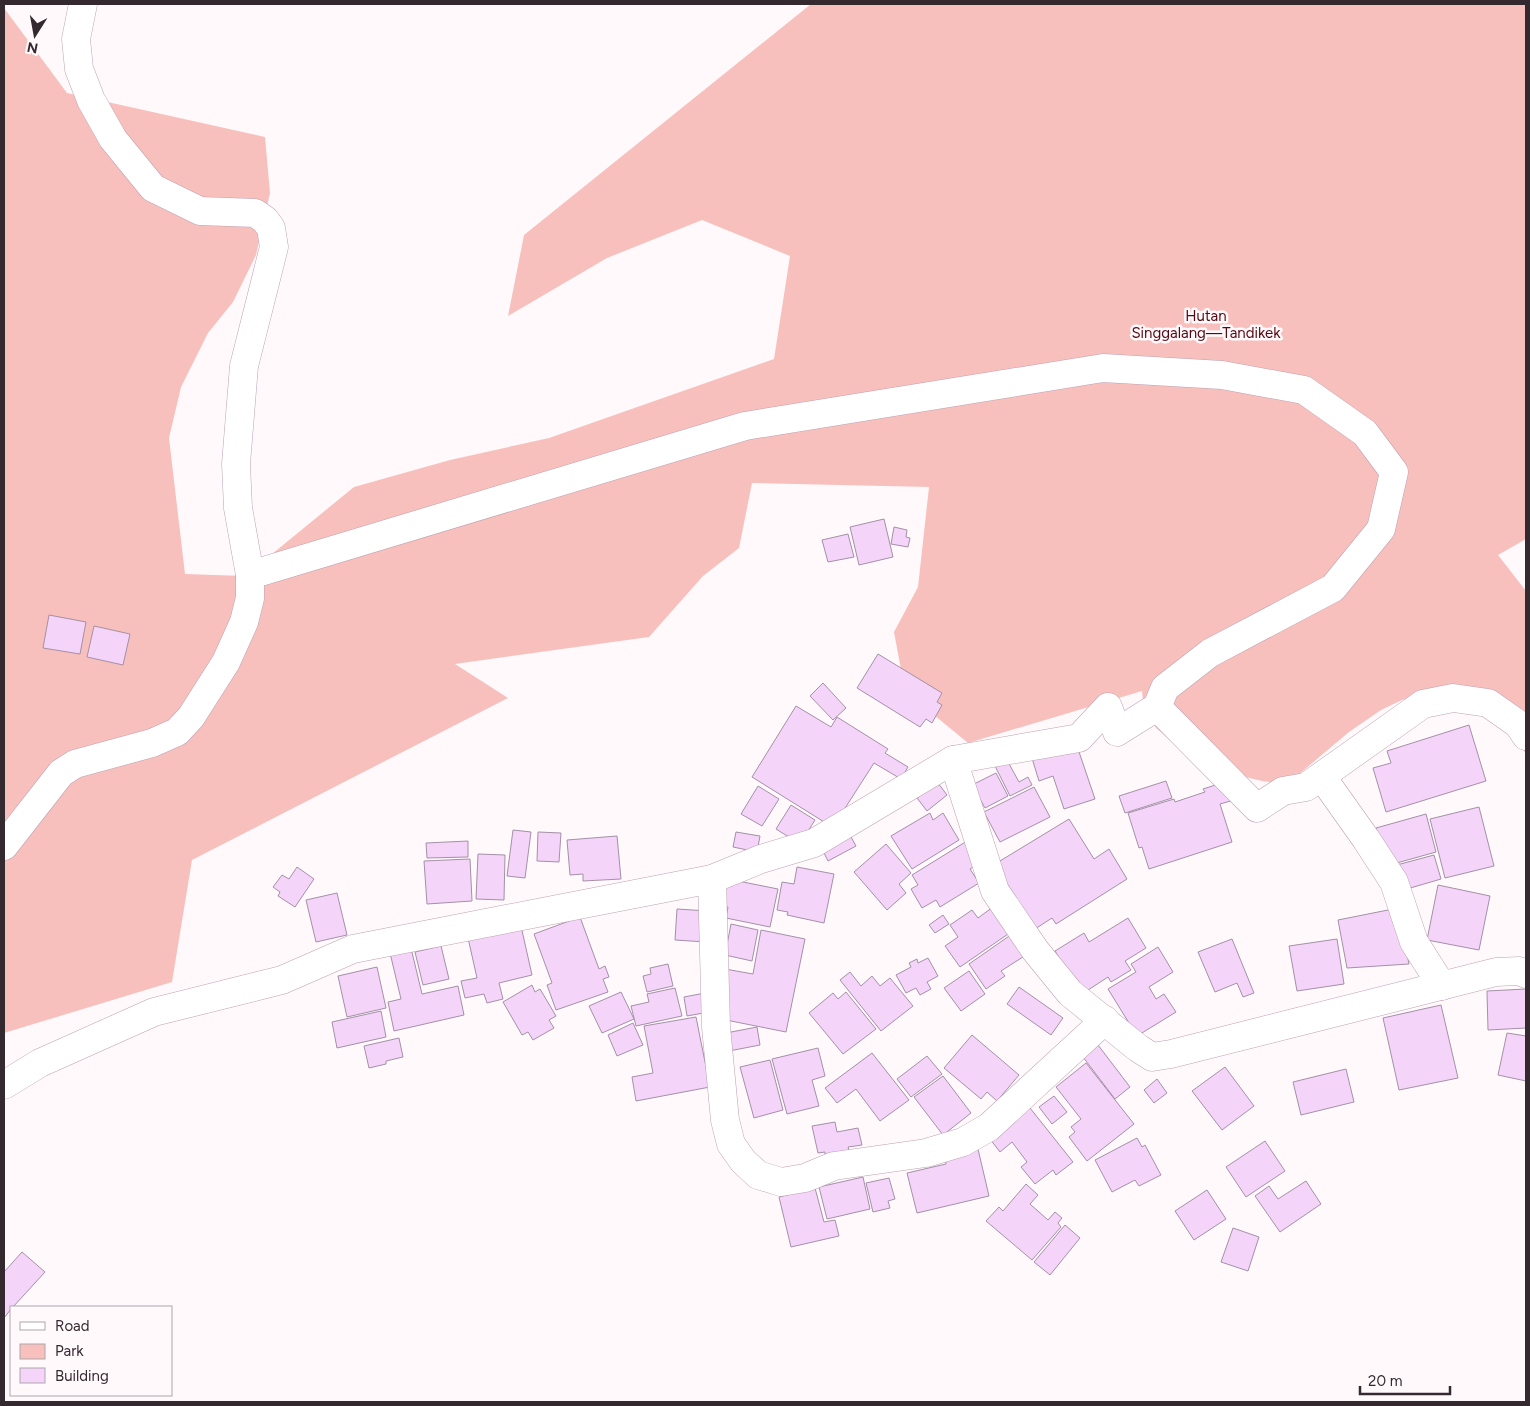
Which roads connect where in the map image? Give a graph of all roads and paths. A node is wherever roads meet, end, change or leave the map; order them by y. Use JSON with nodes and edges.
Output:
{"nodes":[{"id":1,"x":83,"y":4,"type":"edge"},
{"id":2,"x":250,"y":575,"type":"junction"},
{"id":3,"x":1157,"y":707,"type":"junction"},
{"id":4,"x":1526,"y":736,"type":"edge"},
{"id":5,"x":953,"y":760,"type":"junction"},
{"id":6,"x":1322,"y":777,"type":"junction"},
{"id":7,"x":4,"y":846,"type":"edge"},
{"id":8,"x":712,"y":879,"type":"junction"},
{"id":9,"x":1526,"y":974,"type":"edge"},
{"id":10,"x":1442,"y":986,"type":"junction"},
{"id":11,"x":1105,"y":1020,"type":"junction"},
{"id":12,"x":4,"y":1085,"type":"edge"}],
"edges":[{"from":1,"to":2,"type":"street"},
{"from":2,"to":3,"type":"street"},
{"from":2,"to":7,"type":"street"},
{"from":3,"to":5,"type":"street"},
{"from":3,"to":6,"type":"street"},
{"from":4,"to":6,"type":"street"},
{"from":5,"to":8,"type":"street"},
{"from":5,"to":11,"type":"street"},
{"from":6,"to":10,"type":"street"},
{"from":8,"to":11,"type":"street"},
{"from":8,"to":12,"type":"street"},
{"from":9,"to":10,"type":"street"},
{"from":10,"to":11,"type":"street"}]}
